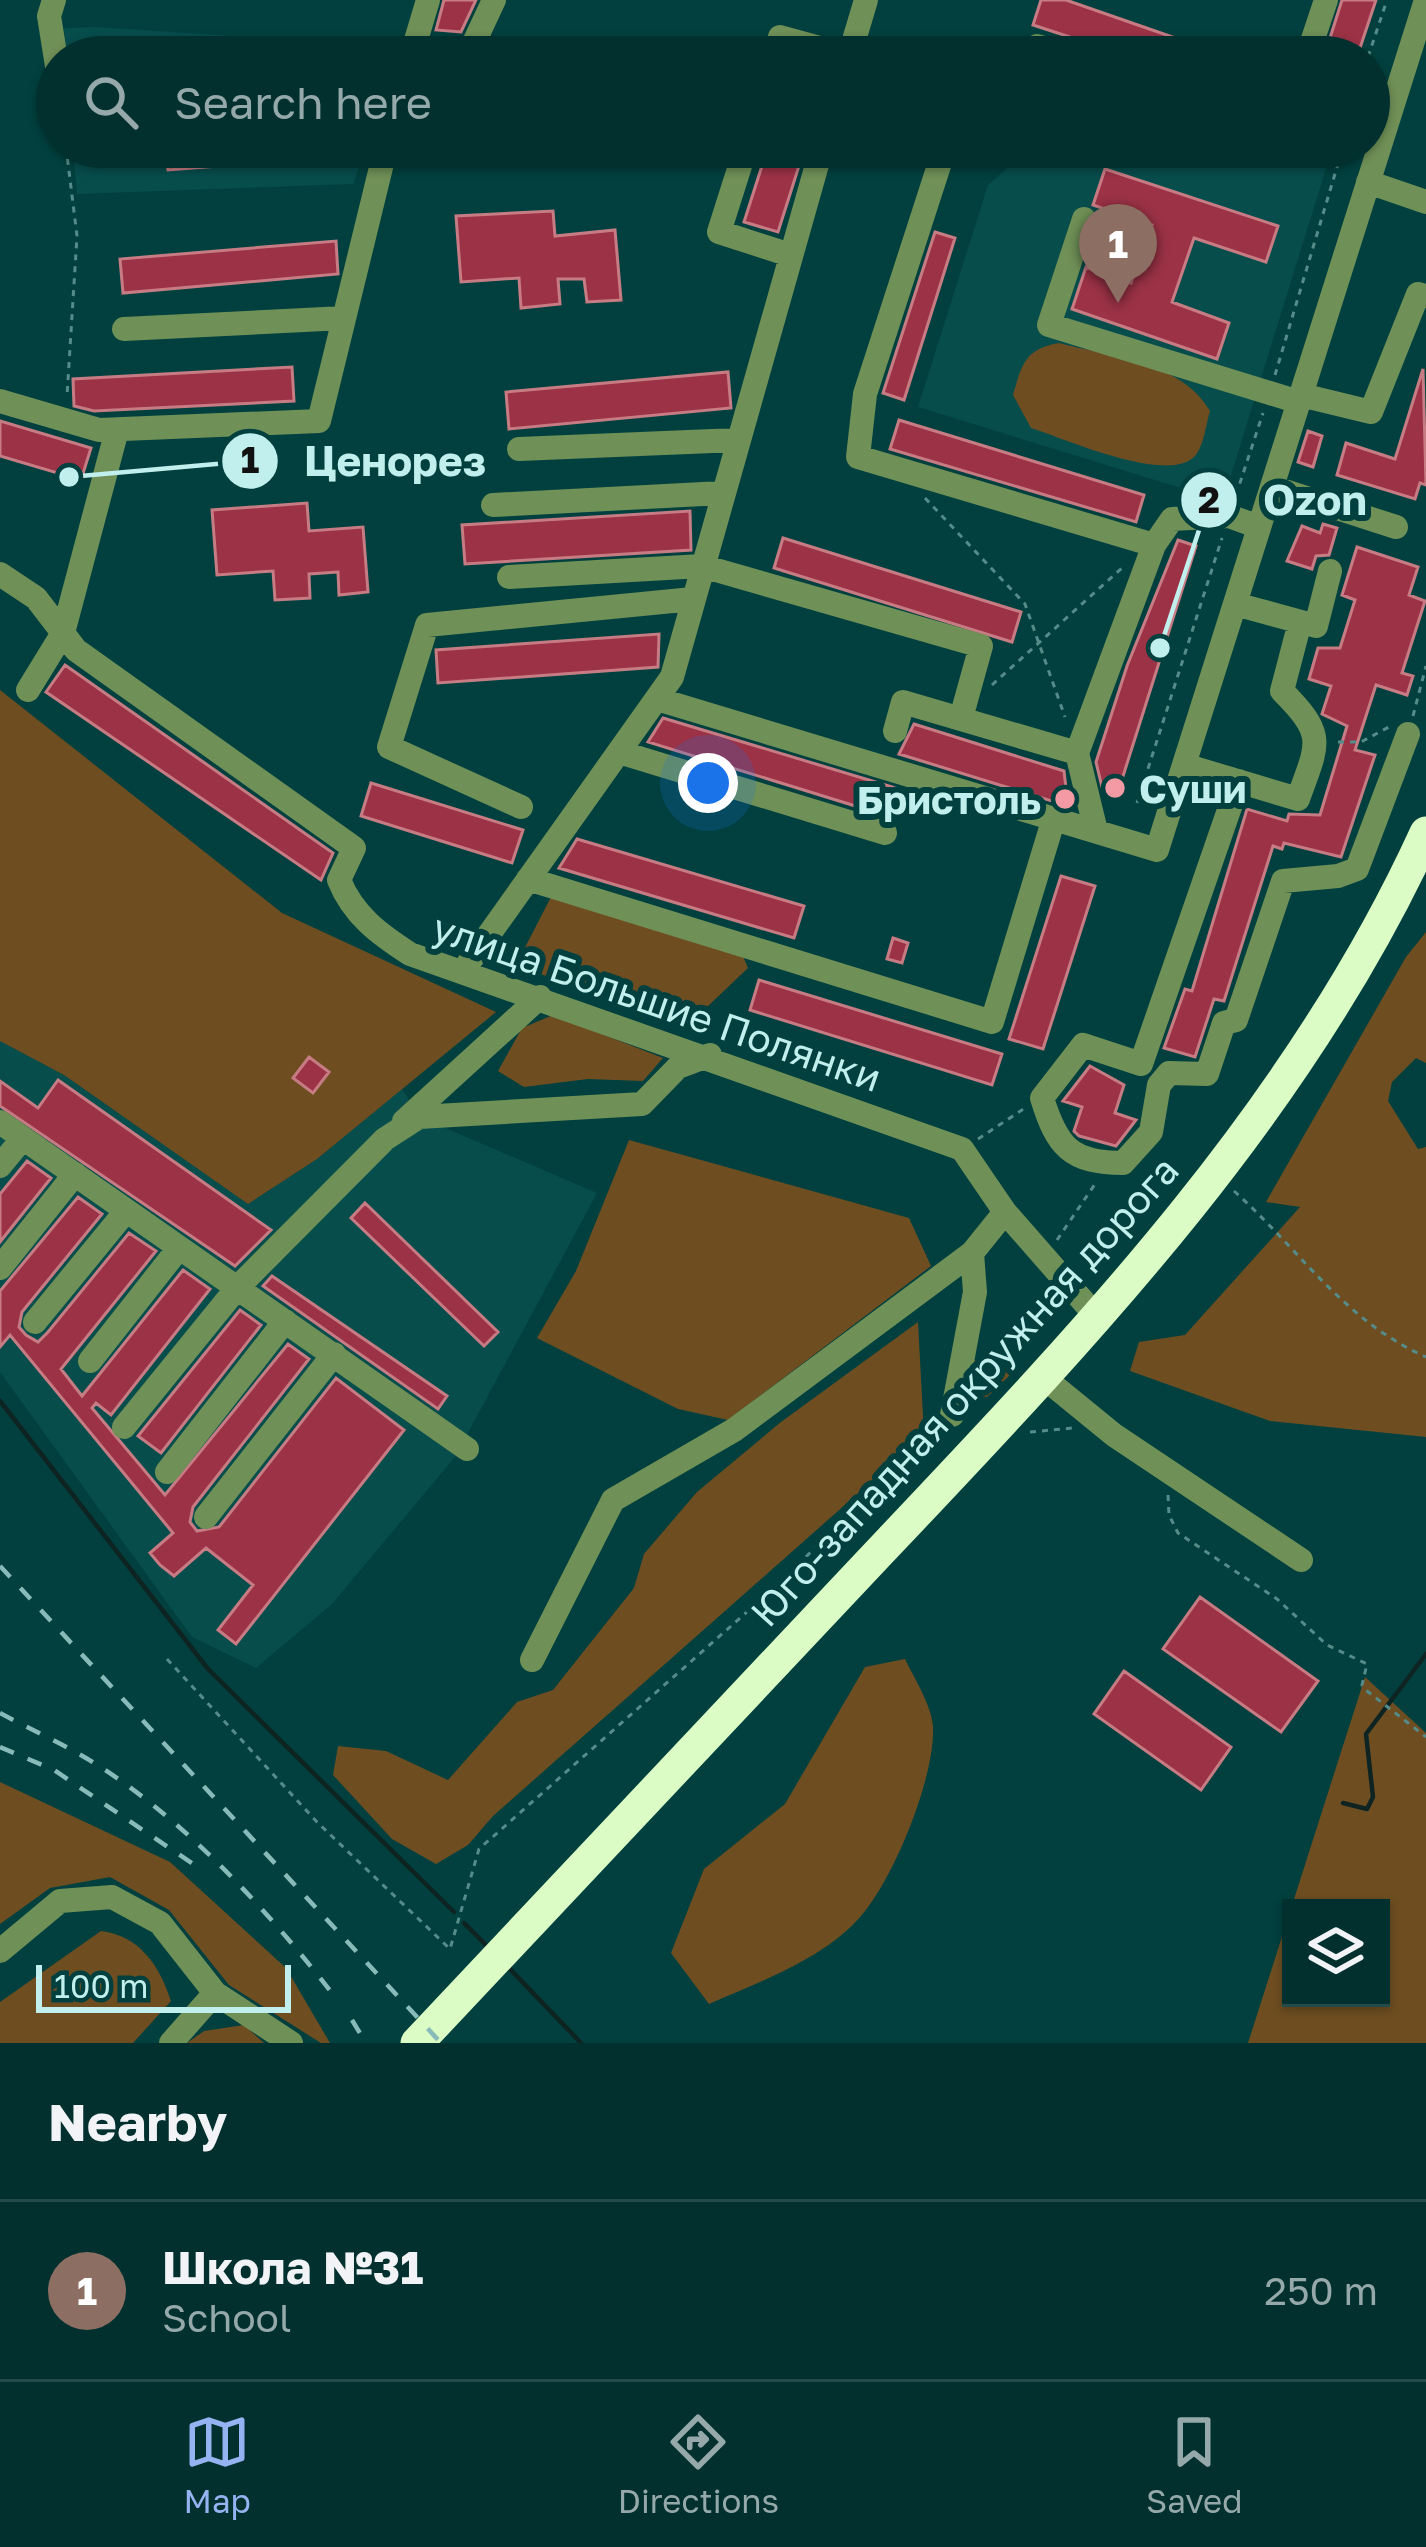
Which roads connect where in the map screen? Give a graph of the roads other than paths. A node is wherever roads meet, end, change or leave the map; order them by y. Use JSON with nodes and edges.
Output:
{"nodes":[{"id":1,"x":54,"y":0,"type":"edge"},
{"id":2,"x":428,"y":0,"type":"edge"},
{"id":3,"x":494,"y":0,"type":"edge"},
{"id":4,"x":866,"y":0,"type":"edge"},
{"id":5,"x":1326,"y":0,"type":"edge"},
{"id":6,"x":1426,"y":0,"type":"edge"},
{"id":7,"x":52,"y":36,"type":"edge"},
{"id":8,"x":417,"y":36,"type":"edge"},
{"id":9,"x":477,"y":36,"type":"edge"},
{"id":10,"x":855,"y":36,"type":"edge"},
{"id":11,"x":1314,"y":36,"type":"edge"},
{"id":12,"x":1390,"y":91,"type":"edge"},
{"id":13,"x":381,"y":168,"type":"edge"},
{"id":14,"x":739,"y":168,"type":"edge"},
{"id":15,"x":816,"y":168,"type":"edge"},
{"id":16,"x":938,"y":168,"type":"edge"},
{"id":17,"x":1367,"y":168,"type":"edge"},
{"id":18,"x":1368,"y":182,"type":"junction"},
{"id":19,"x":1426,"y":202,"type":"edge"},
{"id":20,"x":1084,"y":219,"type":"dead end"},
{"id":21,"x":790,"y":255,"type":"junction"},
{"id":22,"x":1426,"y":296,"type":"edge"},
{"id":23,"x":344,"y":318,"type":"junction"},
{"id":24,"x":124,"y":329,"type":"dead end"},
{"id":25,"x":1300,"y":398,"type":"junction"},
{"id":26,"x":0,"y":401,"type":"edge"},
{"id":27,"x":118,"y":430,"type":"junction"},
{"id":28,"x":737,"y":440,"type":"junction"},
{"id":29,"x":519,"y":449,"type":"dead end"},
{"id":30,"x":1272,"y":487,"type":"junction"},
{"id":31,"x":722,"y":493,"type":"junction"},
{"id":32,"x":493,"y":506,"type":"dead end"},
{"id":33,"x":1259,"y":527,"type":"junction"},
{"id":34,"x":1396,"y":527,"type":"dead end"},
{"id":35,"x":1154,"y":545,"type":"junction"},
{"id":36,"x":702,"y":566,"type":"junction"},
{"id":37,"x":1330,"y":572,"type":"dead end"},
{"id":38,"x":0,"y":574,"type":"edge"},
{"id":39,"x":509,"y":577,"type":"dead end"},
{"id":40,"x":693,"y":599,"type":"junction"},
{"id":41,"x":1234,"y":604,"type":"junction"},
{"id":42,"x":1300,"y":622,"type":"junction"},
{"id":43,"x":62,"y":633,"type":"junction"},
{"id":44,"x":28,"y":691,"type":"dead end"},
{"id":45,"x":657,"y":699,"type":"junction"},
{"id":46,"x":962,"y":714,"type":"junction"},
{"id":47,"x":1396,"y":729,"type":"road end"},
{"id":48,"x":895,"y":731,"type":"dead end"},
{"id":49,"x":619,"y":752,"type":"junction"},
{"id":50,"x":1078,"y":753,"type":"junction"},
{"id":51,"x":1184,"y":765,"type":"junction"},
{"id":52,"x":1239,"y":782,"type":"junction"},
{"id":53,"x":521,"y":806,"type":"dead end"},
{"id":54,"x":1054,"y":818,"type":"junction"},
{"id":55,"x":1096,"y":831,"type":"junction"},
{"id":56,"x":885,"y":833,"type":"dead end"},
{"id":57,"x":1426,"y":833,"type":"edge"},
{"id":58,"x":528,"y":879,"type":"junction"},
{"id":59,"x":463,"y":971,"type":"junction"},
{"id":60,"x":540,"y":997,"type":"junction"},
{"id":61,"x":710,"y":1055,"type":"junction"},
{"id":62,"x":1141,"y":1064,"type":"junction"},
{"id":63,"x":1159,"y":1085,"type":"junction"},
{"id":64,"x":0,"y":1122,"type":"edge"},
{"id":65,"x":23,"y":1138,"type":"junction"},
{"id":66,"x":385,"y":1139,"type":"junction"},
{"id":67,"x":0,"y":1166,"type":"edge"},
{"id":68,"x":75,"y":1174,"type":"junction"},
{"id":69,"x":127,"y":1210,"type":"junction"},
{"id":70,"x":1005,"y":1212,"type":"junction"},
{"id":71,"x":179,"y":1248,"type":"junction"},
{"id":72,"x":972,"y":1253,"type":"junction"},
{"id":73,"x":0,"y":1268,"type":"edge"},
{"id":74,"x":237,"y":1288,"type":"junction"},
{"id":75,"x":1097,"y":1317,"type":"junction"},
{"id":76,"x":285,"y":1321,"type":"junction"},
{"id":77,"x":35,"y":1322,"type":"dead end"},
{"id":78,"x":334,"y":1354,"type":"junction"},
{"id":79,"x":90,"y":1360,"type":"dead end"},
{"id":80,"x":1043,"y":1377,"type":"junction"},
{"id":81,"x":952,"y":1415,"type":"road end"},
{"id":82,"x":124,"y":1427,"type":"dead end"},
{"id":83,"x":466,"y":1449,"type":"dead end"},
{"id":84,"x":167,"y":1472,"type":"dead end"},
{"id":85,"x":206,"y":1517,"type":"dead end"},
{"id":86,"x":1301,"y":1560,"type":"dead end"},
{"id":87,"x":532,"y":1660,"type":"dead end"},
{"id":88,"x":0,"y":1951,"type":"edge"},
{"id":89,"x":215,"y":1993,"type":"junction"},
{"id":90,"x":171,"y":2043,"type":"edge"},
{"id":91,"x":292,"y":2043,"type":"edge"},
{"id":92,"x":417,"y":2043,"type":"edge"}],
"edges":[{"from":1,"to":7,"type":"street"},
{"from":2,"to":8,"type":"street"},
{"from":3,"to":9,"type":"street"},
{"from":4,"to":10,"type":"street"},
{"from":5,"to":11,"type":"street"},
{"from":6,"to":12,"type":"street"},
{"from":13,"to":23,"type":"street"},
{"from":14,"to":21,"type":"street"},
{"from":15,"to":21,"type":"street"},
{"from":16,"to":35,"type":"street"},
{"from":17,"to":18,"type":"street"},
{"from":18,"to":19,"type":"street"},
{"from":18,"to":25,"type":"street"},
{"from":20,"to":25,"type":"street"},
{"from":21,"to":28,"type":"street"},
{"from":22,"to":25,"type":"street"},
{"from":23,"to":24,"type":"street"},
{"from":23,"to":27,"type":"street"},
{"from":25,"to":30,"type":"street"},
{"from":26,"to":27,"type":"street"},
{"from":27,"to":43,"type":"street"},
{"from":28,"to":29,"type":"street"},
{"from":28,"to":31,"type":"street"},
{"from":30,"to":33,"type":"street"},
{"from":30,"to":34,"type":"street"},
{"from":31,"to":32,"type":"street"},
{"from":31,"to":36,"type":"street"},
{"from":33,"to":35,"type":"street"},
{"from":33,"to":41,"type":"street"},
{"from":35,"to":50,"type":"street"},
{"from":36,"to":39,"type":"street"},
{"from":36,"to":40,"type":"street"},
{"from":36,"to":46,"type":"street"},
{"from":37,"to":42,"type":"street"},
{"from":38,"to":43,"type":"street","name":"улица Большие Полянки"},
{"from":40,"to":45,"type":"street"},
{"from":40,"to":53,"type":"street"},
{"from":41,"to":42,"type":"street"},
{"from":41,"to":51,"type":"street"},
{"from":42,"to":52,"type":"street"},
{"from":43,"to":44,"type":"street"},
{"from":43,"to":59,"type":"street","name":"улица Большие Полянки"},
{"from":45,"to":49,"type":"street"},
{"from":45,"to":54,"type":"street"},
{"from":46,"to":48,"type":"street"},
{"from":46,"to":50,"type":"street"},
{"from":47,"to":63,"type":"street"},
{"from":49,"to":56,"type":"street"},
{"from":49,"to":58,"type":"street"},
{"from":50,"to":55,"type":"street"},
{"from":51,"to":52,"type":"street"},
{"from":51,"to":55,"type":"street"},
{"from":52,"to":62,"type":"street"},
{"from":54,"to":55,"type":"street"},
{"from":54,"to":58,"type":"street"},
{"from":57,"to":75,"type":"highway","name":"Юго-западная окружная дорога"},
{"from":58,"to":59,"type":"street"},
{"from":59,"to":60,"type":"street","name":"улица Большие Полянки"},
{"from":60,"to":61,"type":"street","name":"улица Большие Полянки"},
{"from":60,"to":66,"type":"street"},
{"from":61,"to":66,"type":"street"},
{"from":61,"to":70,"type":"street","name":"улица Большие Полянки"},
{"from":62,"to":63,"type":"street"},
{"from":62,"to":63,"type":"street"},
{"from":64,"to":65,"type":"street"},
{"from":65,"to":67,"type":"street"},
{"from":65,"to":68,"type":"street"},
{"from":66,"to":74,"type":"street"},
{"from":68,"to":69,"type":"street"},
{"from":68,"to":73,"type":"street"},
{"from":69,"to":71,"type":"street"},
{"from":69,"to":77,"type":"street"},
{"from":70,"to":72,"type":"street"},
{"from":70,"to":75,"type":"street"},
{"from":71,"to":74,"type":"street"},
{"from":71,"to":79,"type":"street"},
{"from":72,"to":81,"type":"street"},
{"from":72,"to":87,"type":"street"},
{"from":74,"to":76,"type":"street"},
{"from":74,"to":82,"type":"street"},
{"from":75,"to":80,"type":"highway","name":"Юго-западная окружная дорога"},
{"from":76,"to":78,"type":"street"},
{"from":76,"to":84,"type":"street"},
{"from":78,"to":83,"type":"street"},
{"from":78,"to":85,"type":"street"},
{"from":80,"to":86,"type":"street"},
{"from":80,"to":92,"type":"highway","name":"Юго-западная окружная дорога"},
{"from":88,"to":89,"type":"street"},
{"from":89,"to":90,"type":"street"},
{"from":89,"to":91,"type":"street"}]}
